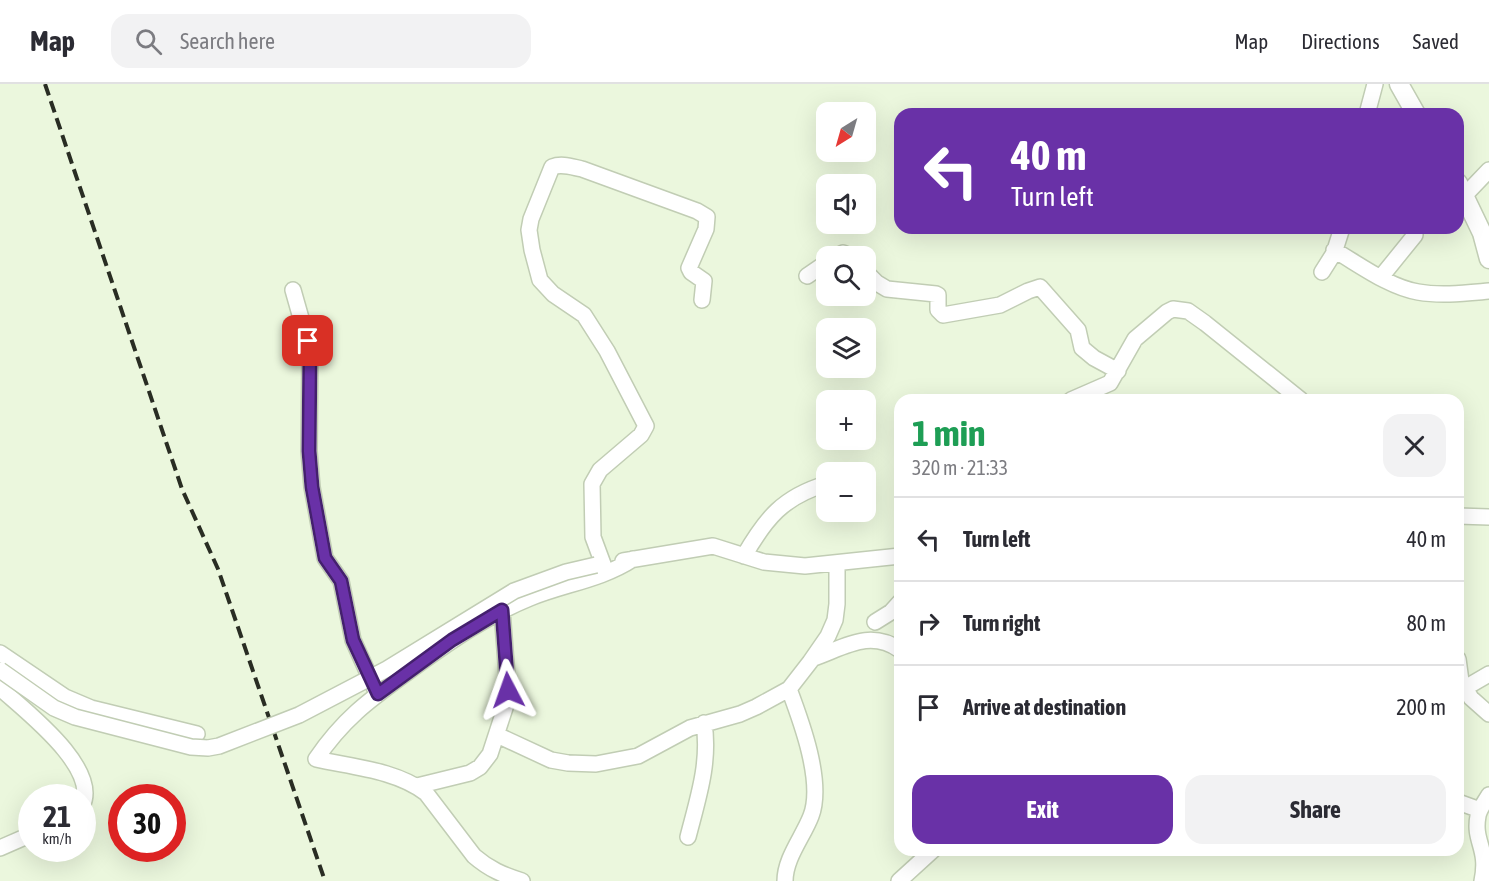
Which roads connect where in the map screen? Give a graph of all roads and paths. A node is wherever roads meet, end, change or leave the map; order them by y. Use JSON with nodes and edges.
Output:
{"nodes":[{"id":1,"x":1375,"y":84,"type":"edge"},
{"id":2,"x":1399,"y":84,"type":"edge"},
{"id":3,"x":1368,"y":108,"type":"edge"},
{"id":4,"x":1413,"y":108,"type":"edge"},
{"id":5,"x":1489,"y":170,"type":"edge"},
{"id":6,"x":1464,"y":188,"type":"edge"},
{"id":7,"x":1464,"y":193,"type":"edge"},
{"id":8,"x":1340,"y":234,"type":"edge"},
{"id":9,"x":1415,"y":235,"type":"dead end"},
{"id":10,"x":1334,"y":250,"type":"junction"},
{"id":11,"x":1489,"y":259,"type":"edge"},
{"id":12,"x":816,"y":270,"type":"edge"},
{"id":13,"x":1322,"y":272,"type":"dead end"},
{"id":14,"x":807,"y":276,"type":"dead end"},
{"id":15,"x":1381,"y":277,"type":"junction"},
{"id":16,"x":876,"y":282,"type":"edge"},
{"id":17,"x":293,"y":290,"type":"dead end"},
{"id":18,"x":1489,"y":291,"type":"edge"},
{"id":19,"x":702,"y":300,"type":"dead end"},
{"id":20,"x":1118,"y":371,"type":"junction"},
{"id":21,"x":1282,"y":386,"type":"junction"},
{"id":22,"x":1085,"y":394,"type":"edge"},
{"id":23,"x":1279,"y":394,"type":"edge"},
{"id":24,"x":1293,"y":394,"type":"edge"},
{"id":25,"x":816,"y":488,"type":"edge"},
{"id":26,"x":1464,"y":516,"type":"edge"},
{"id":27,"x":1489,"y":517,"type":"edge"},
{"id":28,"x":744,"y":556,"type":"junction"},
{"id":29,"x":894,"y":557,"type":"edge"},
{"id":30,"x":633,"y":560,"type":"junction"},
{"id":31,"x":837,"y":563,"type":"junction"},
{"id":32,"x":599,"y":565,"type":"junction"},
{"id":33,"x":894,"y":609,"type":"edge"},
{"id":34,"x":502,"y":610,"type":"junction"},
{"id":35,"x":875,"y":622,"type":"dead end"},
{"id":36,"x":894,"y":647,"type":"edge"},
{"id":37,"x":0,"y":652,"type":"edge"},
{"id":38,"x":814,"y":658,"type":"junction"},
{"id":39,"x":0,"y":670,"type":"edge"},
{"id":40,"x":1489,"y":675,"type":"edge"},
{"id":41,"x":1464,"y":683,"type":"edge"},
{"id":42,"x":0,"y":688,"type":"edge"},
{"id":43,"x":789,"y":688,"type":"junction"},
{"id":44,"x":1466,"y":688,"type":"junction"},
{"id":45,"x":378,"y":694,"type":"junction"},
{"id":46,"x":1489,"y":714,"type":"edge"},
{"id":47,"x":704,"y":723,"type":"junction"},
{"id":48,"x":197,"y":734,"type":"dead end"},
{"id":49,"x":497,"y":735,"type":"junction"},
{"id":50,"x":83,"y":784,"type":"edge"},
{"id":51,"x":417,"y":786,"type":"junction"},
{"id":52,"x":1489,"y":795,"type":"edge"},
{"id":53,"x":1464,"y":804,"type":"edge"},
{"id":54,"x":1480,"y":810,"type":"junction"},
{"id":55,"x":688,"y":837,"type":"dead end"},
{"id":56,"x":18,"y":840,"type":"edge"},
{"id":57,"x":0,"y":848,"type":"edge"},
{"id":58,"x":926,"y":856,"type":"edge"},
{"id":59,"x":1488,"y":856,"type":"edge"},
{"id":60,"x":522,"y":881,"type":"edge"},
{"id":61,"x":785,"y":881,"type":"edge"},
{"id":62,"x":898,"y":881,"type":"edge"},
{"id":63,"x":1482,"y":881,"type":"edge"}],
"edges":[{"from":1,"to":3,"type":"street"},
{"from":2,"to":4,"type":"main road"},
{"from":5,"to":6,"type":"street"},
{"from":7,"to":11,"type":"main road"},
{"from":8,"to":10,"type":"street"},
{"from":9,"to":15,"type":"street"},
{"from":10,"to":13,"type":"street"},
{"from":10,"to":15,"type":"street"},
{"from":12,"to":14,"type":"street"},
{"from":15,"to":18,"type":"street"},
{"from":16,"to":20,"type":"street"},
{"from":17,"to":45,"type":"street"},
{"from":19,"to":32,"type":"street"},
{"from":20,"to":21,"type":"street"},
{"from":20,"to":22,"type":"street"},
{"from":21,"to":23,"type":"street"},
{"from":21,"to":24,"type":"street"},
{"from":25,"to":28,"type":"street"},
{"from":26,"to":27,"type":"street"},
{"from":28,"to":30,"type":"street"},
{"from":28,"to":31,"type":"street"},
{"from":29,"to":31,"type":"street"},
{"from":30,"to":32,"type":"street"},
{"from":30,"to":34,"type":"street"},
{"from":31,"to":38,"type":"street"},
{"from":32,"to":39,"type":"street","bridge":true},
{"from":33,"to":35,"type":"street"},
{"from":34,"to":45,"type":"street"},
{"from":34,"to":49,"type":"street"},
{"from":36,"to":38,"type":"street"},
{"from":37,"to":48,"type":"street"},
{"from":38,"to":43,"type":"street"},
{"from":40,"to":44,"type":"street"},
{"from":41,"to":44,"type":"street"},
{"from":42,"to":50,"type":"street"},
{"from":43,"to":47,"type":"street"},
{"from":43,"to":61,"type":"street"},
{"from":44,"to":46,"type":"street"},
{"from":45,"to":51,"type":"street"},
{"from":47,"to":49,"type":"street"},
{"from":47,"to":55,"type":"street"},
{"from":49,"to":51,"type":"street"},
{"from":51,"to":60,"type":"street"},
{"from":52,"to":54,"type":"street"},
{"from":53,"to":54,"type":"street"},
{"from":54,"to":59,"type":"street"},
{"from":56,"to":57,"type":"street"},
{"from":58,"to":62,"type":"street"},
{"from":59,"to":63,"type":"street"}]}
